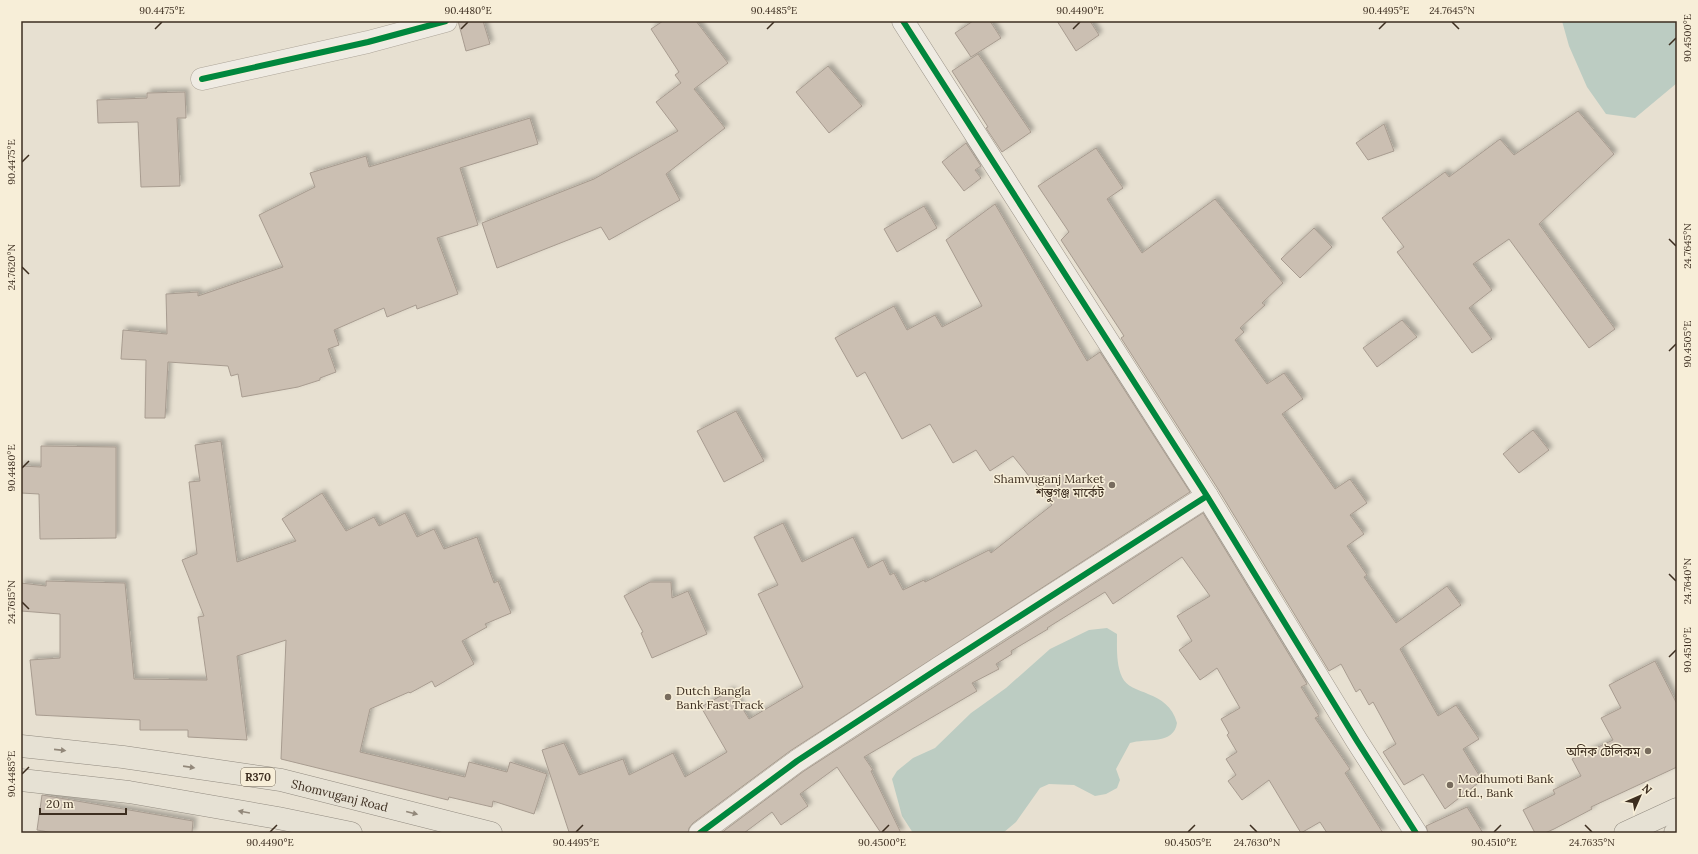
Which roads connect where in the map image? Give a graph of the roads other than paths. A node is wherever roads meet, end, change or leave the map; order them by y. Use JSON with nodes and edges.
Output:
{"nodes":[{"id":1,"x":446,"y":21,"type":"edge"},
{"id":2,"x":903,"y":21,"type":"edge"},
{"id":3,"x":202,"y":79,"type":"dead end"},
{"id":4,"x":1207,"y":496,"type":"junction"},
{"id":5,"x":21,"y":746,"type":"edge"},
{"id":6,"x":21,"y":780,"type":"edge"},
{"id":7,"x":1677,"y":809,"type":"edge"},
{"id":8,"x":282,"y":825,"type":"edge"},
{"id":9,"x":351,"y":833,"type":"edge"},
{"id":10,"x":491,"y":833,"type":"edge"},
{"id":11,"x":700,"y":833,"type":"edge"},
{"id":12,"x":1416,"y":833,"type":"edge"},
{"id":13,"x":1625,"y":833,"type":"edge"}],
"edges":[{"from":1,"to":3,"type":"street"},
{"from":2,"to":4,"type":"street"},
{"from":4,"to":11,"type":"street"},
{"from":4,"to":12,"type":"street"},
{"from":5,"to":10,"type":"main road","name":"Shomvuganj Road","number":"R370","one_way":true},
{"from":8,"to":6,"type":"main road","one_way":true},
{"from":7,"to":13,"type":"main road"},
{"from":8,"to":9,"type":"main road"}]}
